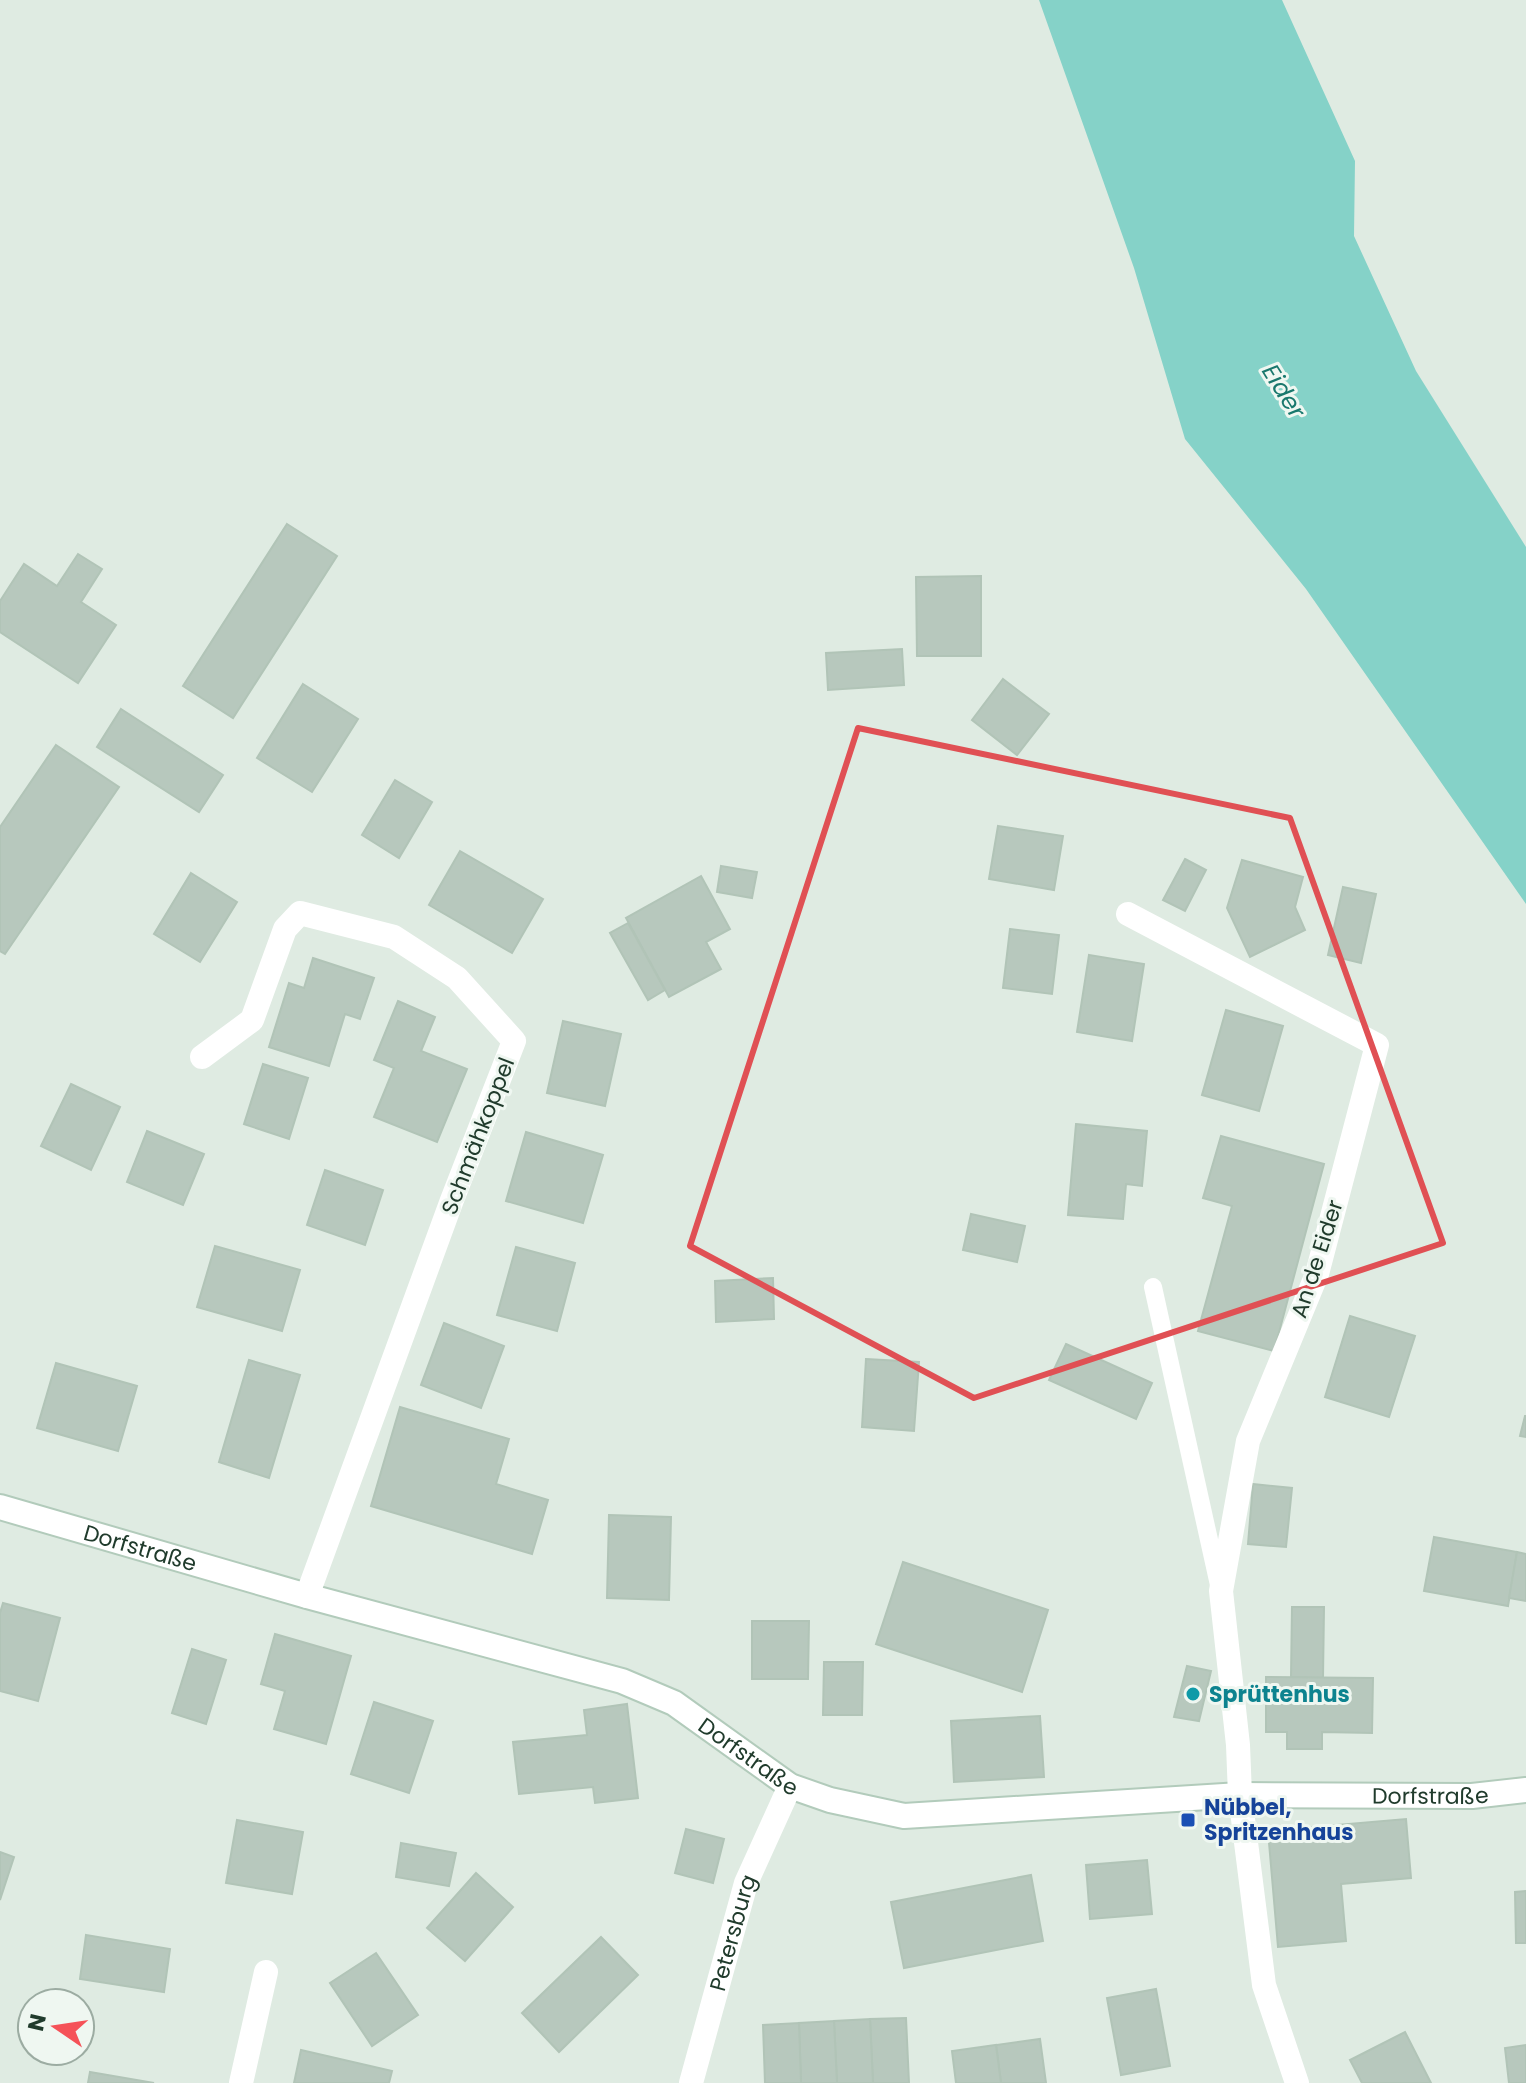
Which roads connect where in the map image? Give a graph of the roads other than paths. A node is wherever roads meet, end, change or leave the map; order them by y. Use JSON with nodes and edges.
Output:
{"nodes":[{"id":1,"x":1128,"y":914,"type":"dead end"},
{"id":2,"x":202,"y":1057,"type":"dead end"},
{"id":3,"x":1153,"y":1287,"type":"dead end"},
{"id":4,"x":0,"y":1508,"type":"edge"},
{"id":5,"x":1221,"y":1591,"type":"junction"},
{"id":6,"x":307,"y":1596,"type":"junction"},
{"id":7,"x":790,"y":1786,"type":"junction"},
{"id":8,"x":1526,"y":1790,"type":"edge"},
{"id":9,"x":1240,"y":1795,"type":"junction"},
{"id":10,"x":266,"y":1972,"type":"dead end"},
{"id":11,"x":241,"y":2083,"type":"edge"},
{"id":12,"x":691,"y":2083,"type":"edge"},
{"id":13,"x":1297,"y":2083,"type":"edge"}],
"edges":[{"from":1,"to":5,"type":"street","name":"An de Eider"},
{"from":2,"to":6,"type":"street","name":"Schmähkoppel"},
{"from":3,"to":5,"type":"lane"},
{"from":4,"to":6,"type":"street","name":"Dorfstraße"},
{"from":5,"to":9,"type":"street","name":"An de Eider"},
{"from":6,"to":7,"type":"street","name":"Dorfstraße"},
{"from":7,"to":9,"type":"street","name":"Dorfstraße"},
{"from":7,"to":12,"type":"street","name":"Petersburg"},
{"from":8,"to":9,"type":"street","name":"Dorfstraße"},
{"from":9,"to":13,"type":"street","name":"An de Eider"},
{"from":10,"to":11,"type":"street"}]}
